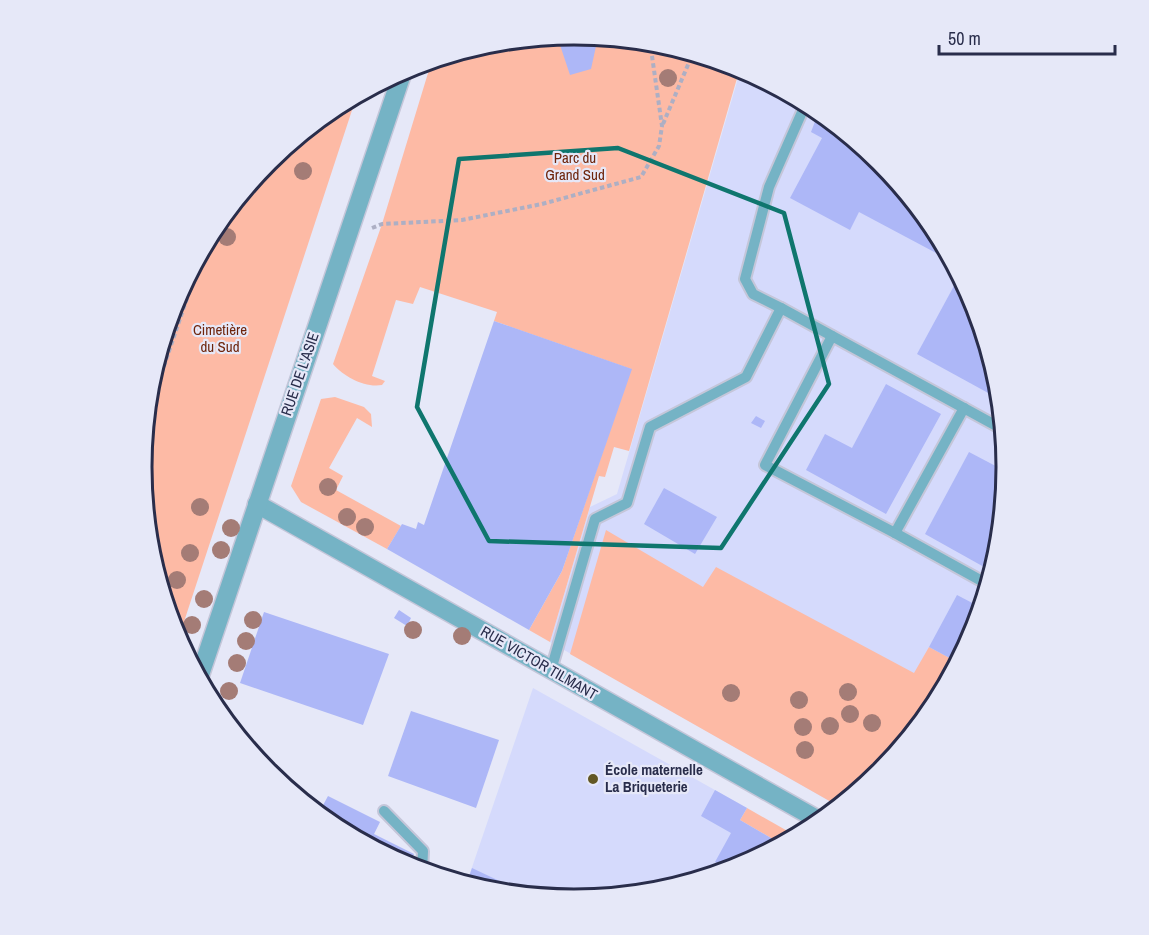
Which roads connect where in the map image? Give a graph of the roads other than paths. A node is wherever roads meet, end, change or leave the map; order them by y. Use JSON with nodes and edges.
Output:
{"nodes":[{"id":1,"x":399,"y":84,"type":"edge"},
{"id":2,"x":803,"y":112,"type":"edge"},
{"id":3,"x":781,"y":308,"type":"junction"},
{"id":4,"x":832,"y":336,"type":"junction"},
{"id":5,"x":964,"y":408,"type":"junction"},
{"id":6,"x":994,"y":424,"type":"edge"},
{"id":7,"x":257,"y":504,"type":"junction"},
{"id":8,"x":895,"y":533,"type":"junction"},
{"id":9,"x":982,"y":581,"type":"edge"},
{"id":10,"x":203,"y":667,"type":"edge"},
{"id":11,"x":551,"y":670,"type":"junction"},
{"id":12,"x":384,"y":811,"type":"dead end"},
{"id":13,"x":812,"y":817,"type":"edge"},
{"id":14,"x":423,"y":862,"type":"edge"}],
"edges":[{"from":1,"to":7,"type":"street","name":"RUE DE L'ASIE"},
{"from":2,"to":3,"type":"lane"},
{"from":3,"to":4,"type":"lane"},
{"from":3,"to":11,"type":"lane"},
{"from":4,"to":5,"type":"lane"},
{"from":4,"to":8,"type":"lane"},
{"from":5,"to":6,"type":"lane"},
{"from":5,"to":8,"type":"lane"},
{"from":7,"to":10,"type":"street","name":"RUE DE L'ASIE"},
{"from":7,"to":11,"type":"street","name":"RUE VICTOR TILMANT"},
{"from":8,"to":9,"type":"lane"},
{"from":11,"to":13,"type":"street","name":"RUE VICTOR TILMANT"},
{"from":12,"to":14,"type":"lane"}]}
